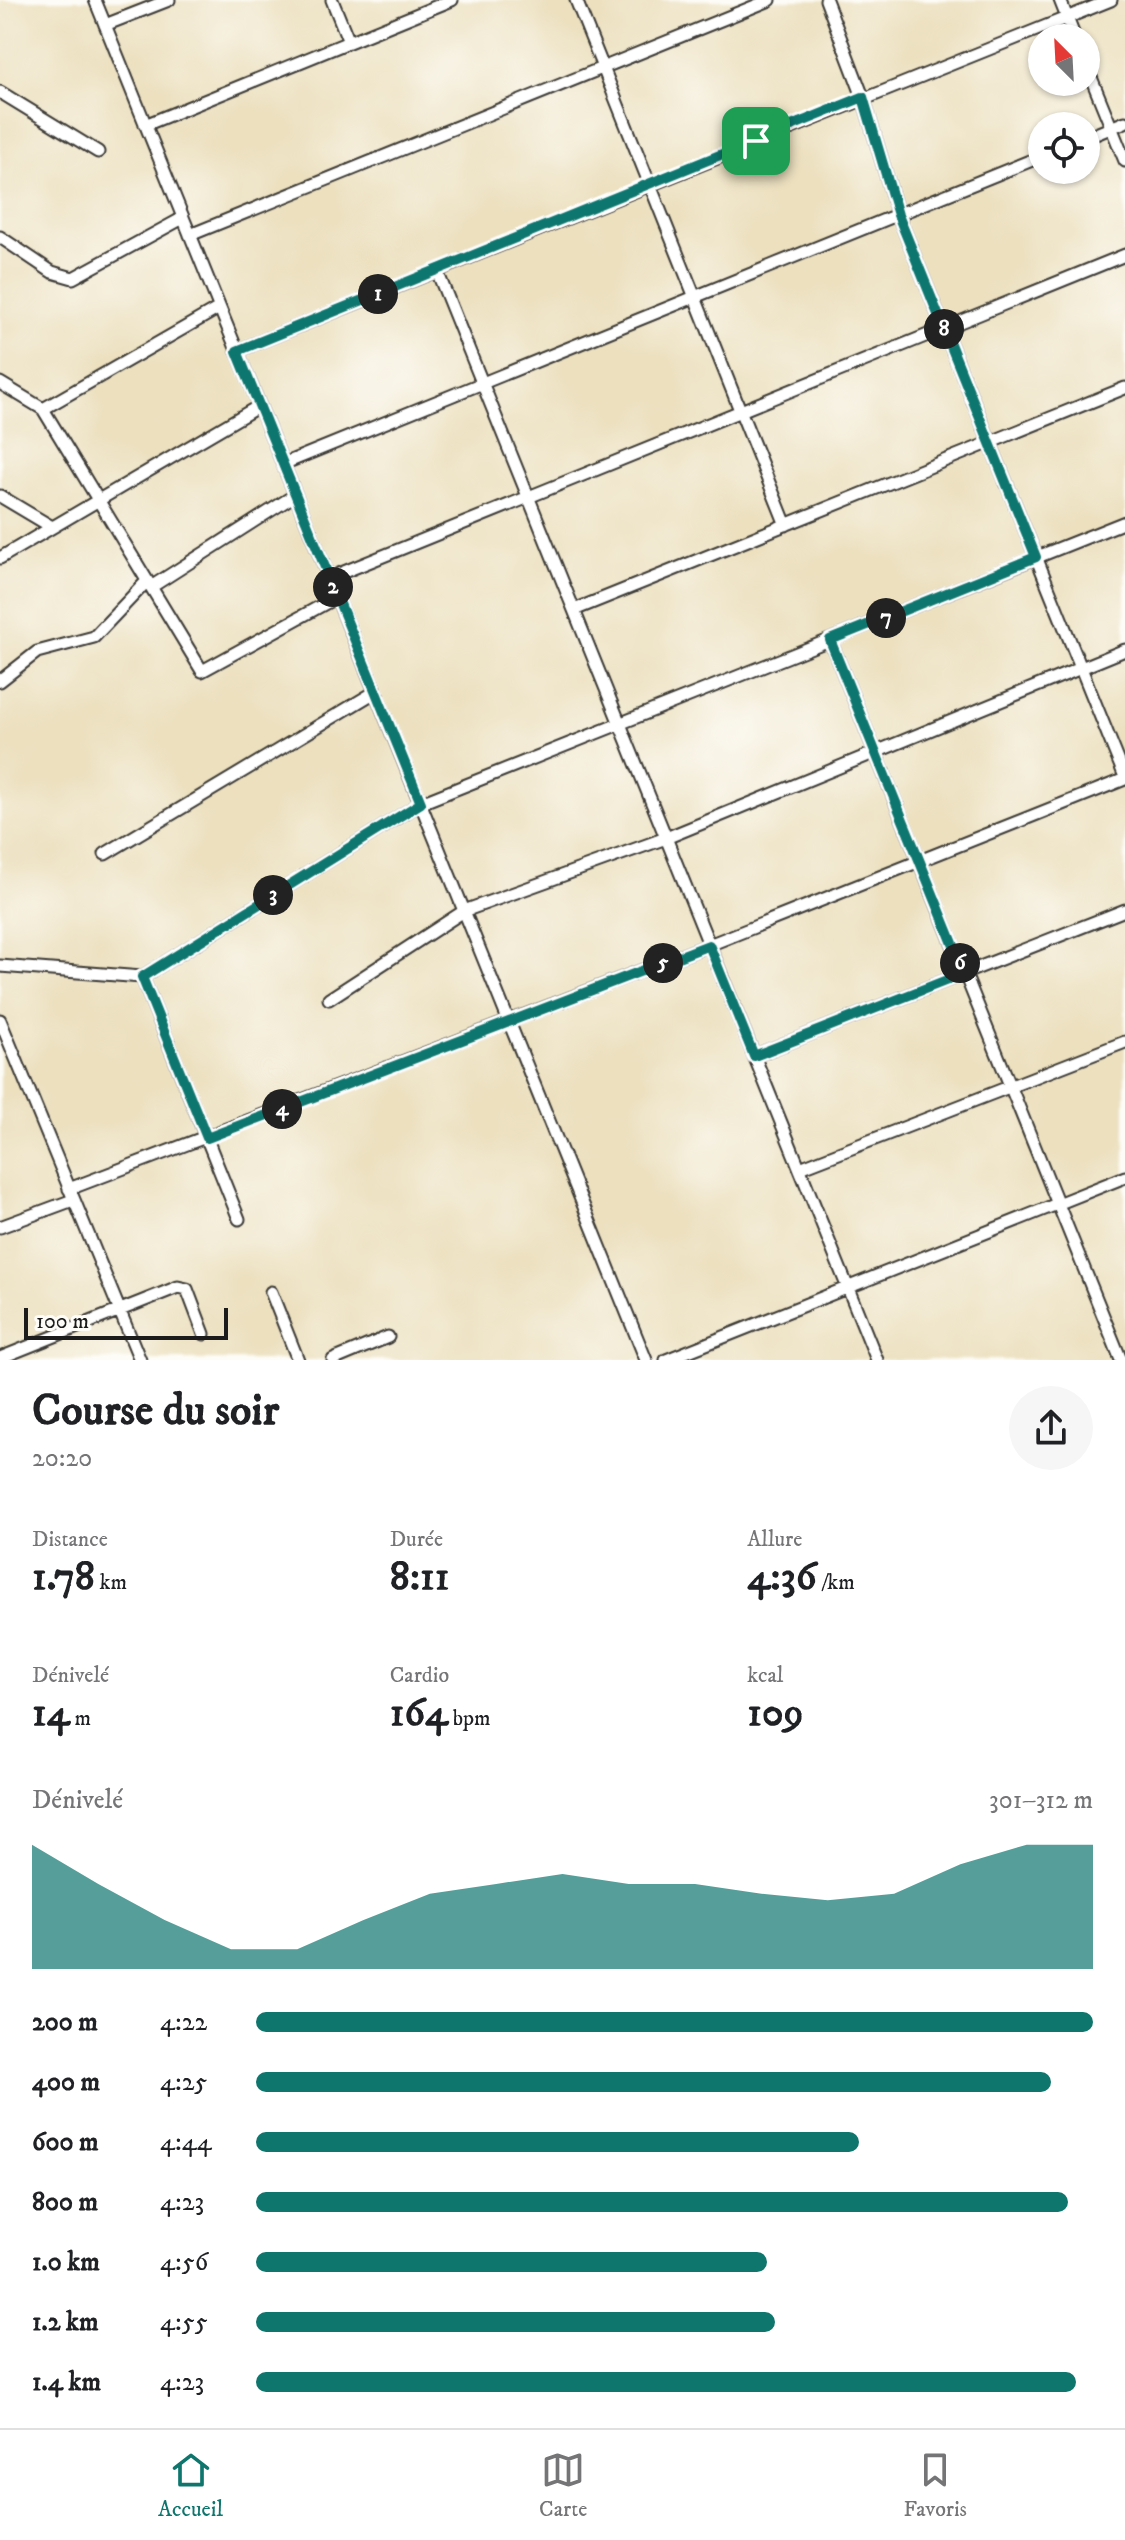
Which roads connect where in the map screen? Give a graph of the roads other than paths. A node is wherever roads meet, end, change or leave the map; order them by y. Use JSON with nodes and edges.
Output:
{"nodes":[{"id":1,"x":95,"y":0,"type":"edge"},
{"id":2,"x":169,"y":0,"type":"edge"},
{"id":3,"x":332,"y":0,"type":"edge"},
{"id":4,"x":452,"y":0,"type":"edge"},
{"id":5,"x":576,"y":0,"type":"edge"},
{"id":6,"x":770,"y":0,"type":"edge"},
{"id":7,"x":826,"y":0,"type":"edge"},
{"id":8,"x":1060,"y":0,"type":"edge"},
{"id":9,"x":1111,"y":0,"type":"edge"},
{"id":10,"x":1067,"y":18,"type":"junction"},
{"id":11,"x":1069,"y":24,"type":"edge"},
{"id":12,"x":105,"y":25,"type":"junction"},
{"id":13,"x":349,"y":42,"type":"junction"},
{"id":14,"x":603,"y":67,"type":"junction"},
{"id":15,"x":0,"y":92,"type":"edge"},
{"id":16,"x":1099,"y":96,"type":"edge"},
{"id":17,"x":863,"y":97,"type":"junction"},
{"id":18,"x":1125,"y":122,"type":"edge"},
{"id":19,"x":145,"y":125,"type":"junction"},
{"id":20,"x":1112,"y":128,"type":"junction"},
{"id":21,"x":1100,"y":133,"type":"edge"},
{"id":22,"x":98,"y":152,"type":"dead end"},
{"id":23,"x":1125,"y":161,"type":"edge"},
{"id":24,"x":1028,"y":162,"type":"edge"},
{"id":25,"x":650,"y":185,"type":"junction"},
{"id":26,"x":898,"y":215,"type":"junction"},
{"id":27,"x":183,"y":218,"type":"junction"},
{"id":28,"x":190,"y":235,"type":"junction"},
{"id":29,"x":0,"y":237,"type":"edge"},
{"id":30,"x":1125,"y":255,"type":"edge"},
{"id":31,"x":437,"y":271,"type":"junction"},
{"id":32,"x":695,"y":297,"type":"junction"},
{"id":33,"x":219,"y":308,"type":"junction"},
{"id":34,"x":944,"y":328,"type":"junction"},
{"id":35,"x":237,"y":351,"type":"junction"},
{"id":36,"x":0,"y":383,"type":"edge"},
{"id":37,"x":482,"y":383,"type":"junction"},
{"id":38,"x":1125,"y":388,"type":"edge"},
{"id":39,"x":259,"y":406,"type":"junction"},
{"id":40,"x":43,"y":409,"type":"junction"},
{"id":41,"x":741,"y":411,"type":"junction"},
{"id":42,"x":990,"y":443,"type":"junction"},
{"id":43,"x":283,"y":464,"type":"junction"},
{"id":44,"x":295,"y":495,"type":"junction"},
{"id":45,"x":0,"y":496,"type":"edge"},
{"id":46,"x":528,"y":497,"type":"junction"},
{"id":47,"x":98,"y":500,"type":"junction"},
{"id":48,"x":1125,"y":522,"type":"edge"},
{"id":49,"x":786,"y":525,"type":"junction"},
{"id":50,"x":52,"y":527,"type":"junction"},
{"id":51,"x":1036,"y":557,"type":"junction"},
{"id":52,"x":0,"y":558,"type":"edge"},
{"id":53,"x":329,"y":578,"type":"junction"},
{"id":54,"x":149,"y":584,"type":"junction"},
{"id":55,"x":337,"y":597,"type":"junction"},
{"id":56,"x":574,"y":610,"type":"junction"},
{"id":57,"x":830,"y":640,"type":"junction"},
{"id":58,"x":1125,"y":650,"type":"edge"},
{"id":59,"x":1081,"y":668,"type":"junction"},
{"id":60,"x":0,"y":681,"type":"edge"},
{"id":61,"x":375,"y":692,"type":"junction"},
{"id":62,"x":620,"y":725,"type":"junction"},
{"id":63,"x":875,"y":752,"type":"junction"},
{"id":64,"x":1125,"y":778,"type":"edge"},
{"id":65,"x":421,"y":803,"type":"junction"},
{"id":66,"x":666,"y":838,"type":"junction"},
{"id":67,"x":105,"y":854,"type":"dead end"},
{"id":68,"x":919,"y":861,"type":"junction"},
{"id":69,"x":1125,"y":910,"type":"edge"},
{"id":70,"x":464,"y":911,"type":"junction"},
{"id":71,"x":709,"y":945,"type":"junction"},
{"id":72,"x":0,"y":966,"type":"edge"},
{"id":73,"x":965,"y":973,"type":"junction"},
{"id":74,"x":142,"y":977,"type":"junction"},
{"id":75,"x":329,"y":999,"type":"dead end"},
{"id":76,"x":0,"y":1020,"type":"edge"},
{"id":77,"x":509,"y":1022,"type":"junction"},
{"id":78,"x":1125,"y":1042,"type":"edge"},
{"id":79,"x":754,"y":1056,"type":"junction"},
{"id":80,"x":1010,"y":1086,"type":"junction"},
{"id":81,"x":207,"y":1138,"type":"junction"},
{"id":82,"x":800,"y":1168,"type":"junction"},
{"id":83,"x":1125,"y":1177,"type":"edge"},
{"id":84,"x":71,"y":1194,"type":"junction"},
{"id":85,"x":1057,"y":1202,"type":"junction"},
{"id":86,"x":239,"y":1219,"type":"dead end"},
{"id":87,"x":0,"y":1227,"type":"edge"},
{"id":88,"x":848,"y":1287,"type":"junction"},
{"id":89,"x":271,"y":1292,"type":"dead end"},
{"id":90,"x":120,"y":1312,"type":"junction"},
{"id":91,"x":204,"y":1334,"type":"dead end"},
{"id":92,"x":388,"y":1337,"type":"dead end"},
{"id":93,"x":0,"y":1358,"type":"edge"},
{"id":94,"x":140,"y":1360,"type":"edge"},
{"id":95,"x":298,"y":1360,"type":"edge"},
{"id":96,"x":333,"y":1360,"type":"edge"},
{"id":97,"x":646,"y":1360,"type":"edge"},
{"id":98,"x":666,"y":1360,"type":"edge"},
{"id":99,"x":877,"y":1360,"type":"edge"},
{"id":100,"x":1121,"y":1360,"type":"edge"}],
"edges":[{"from":1,"to":12,"type":"street"},
{"from":2,"to":12,"type":"street"},
{"from":3,"to":13,"type":"street"},
{"from":4,"to":13,"type":"street"},
{"from":5,"to":14,"type":"street"},
{"from":6,"to":14,"type":"street"},
{"from":7,"to":17,"type":"street"},
{"from":8,"to":10,"type":"street"},
{"from":9,"to":10,"type":"street"},
{"from":10,"to":11,"type":"street"},
{"from":10,"to":17,"type":"street"},
{"from":12,"to":19,"type":"street"},
{"from":13,"to":19,"type":"street"},
{"from":14,"to":25,"type":"street"},
{"from":14,"to":28,"type":"street"},
{"from":15,"to":22,"type":"street"},
{"from":16,"to":20,"type":"street"},
{"from":17,"to":25,"type":"street"},
{"from":17,"to":26,"type":"street"},
{"from":18,"to":20,"type":"street"},
{"from":19,"to":27,"type":"street"},
{"from":20,"to":21,"type":"street"},
{"from":20,"to":23,"type":"street"},
{"from":24,"to":26,"type":"street"},
{"from":25,"to":31,"type":"street"},
{"from":25,"to":32,"type":"street"},
{"from":26,"to":32,"type":"street"},
{"from":26,"to":34,"type":"street"},
{"from":27,"to":28,"type":"street"},
{"from":27,"to":29,"type":"street"},
{"from":28,"to":33,"type":"street"},
{"from":30,"to":34,"type":"street"},
{"from":31,"to":35,"type":"street"},
{"from":31,"to":37,"type":"street"},
{"from":32,"to":37,"type":"street"},
{"from":32,"to":41,"type":"street"},
{"from":33,"to":35,"type":"street"},
{"from":33,"to":40,"type":"street"},
{"from":34,"to":41,"type":"street"},
{"from":34,"to":42,"type":"street"},
{"from":35,"to":39,"type":"street"},
{"from":36,"to":40,"type":"street"},
{"from":37,"to":43,"type":"street"},
{"from":37,"to":46,"type":"street"},
{"from":38,"to":42,"type":"street"},
{"from":39,"to":43,"type":"street"},
{"from":39,"to":47,"type":"street"},
{"from":40,"to":47,"type":"street"},
{"from":41,"to":46,"type":"street"},
{"from":41,"to":49,"type":"street"},
{"from":42,"to":49,"type":"street"},
{"from":42,"to":51,"type":"street"},
{"from":43,"to":44,"type":"street"},
{"from":44,"to":53,"type":"street"},
{"from":44,"to":54,"type":"street"},
{"from":45,"to":50,"type":"street"},
{"from":46,"to":53,"type":"street"},
{"from":46,"to":56,"type":"street"},
{"from":47,"to":50,"type":"street"},
{"from":47,"to":54,"type":"street"},
{"from":48,"to":51,"type":"street"},
{"from":49,"to":56,"type":"street"},
{"from":50,"to":52,"type":"street"},
{"from":51,"to":57,"type":"street"},
{"from":51,"to":59,"type":"street"},
{"from":53,"to":55,"type":"street"},
{"from":54,"to":55,"type":"street"},
{"from":54,"to":60,"type":"street"},
{"from":55,"to":61,"type":"street"},
{"from":56,"to":62,"type":"street"},
{"from":57,"to":62,"type":"street"},
{"from":57,"to":63,"type":"street"},
{"from":58,"to":59,"type":"street"},
{"from":59,"to":63,"type":"street"},
{"from":59,"to":64,"type":"street"},
{"from":61,"to":65,"type":"street"},
{"from":61,"to":67,"type":"street"},
{"from":62,"to":65,"type":"street"},
{"from":62,"to":66,"type":"street"},
{"from":63,"to":66,"type":"street"},
{"from":63,"to":68,"type":"street"},
{"from":64,"to":68,"type":"street"},
{"from":65,"to":70,"type":"street"},
{"from":65,"to":74,"type":"street"},
{"from":66,"to":70,"type":"street"},
{"from":66,"to":71,"type":"street"},
{"from":68,"to":71,"type":"street"},
{"from":68,"to":73,"type":"street"},
{"from":69,"to":73,"type":"street"},
{"from":70,"to":75,"type":"street"},
{"from":70,"to":77,"type":"street"},
{"from":71,"to":77,"type":"street"},
{"from":71,"to":79,"type":"street"},
{"from":72,"to":74,"type":"street"},
{"from":73,"to":79,"type":"street"},
{"from":73,"to":80,"type":"street"},
{"from":74,"to":81,"type":"street"},
{"from":76,"to":84,"type":"street"},
{"from":77,"to":81,"type":"street"},
{"from":77,"to":97,"type":"street"},
{"from":78,"to":80,"type":"street"},
{"from":79,"to":82,"type":"street"},
{"from":80,"to":82,"type":"street"},
{"from":80,"to":85,"type":"street"},
{"from":81,"to":84,"type":"street"},
{"from":81,"to":86,"type":"street"},
{"from":82,"to":88,"type":"street"},
{"from":83,"to":85,"type":"street"},
{"from":84,"to":87,"type":"street"},
{"from":84,"to":90,"type":"street"},
{"from":85,"to":88,"type":"street"},
{"from":85,"to":100,"type":"street"},
{"from":88,"to":98,"type":"street"},
{"from":88,"to":99,"type":"street"},
{"from":89,"to":95,"type":"street"},
{"from":90,"to":91,"type":"street"},
{"from":90,"to":93,"type":"street"},
{"from":90,"to":94,"type":"street"},
{"from":92,"to":96,"type":"street"}]}
